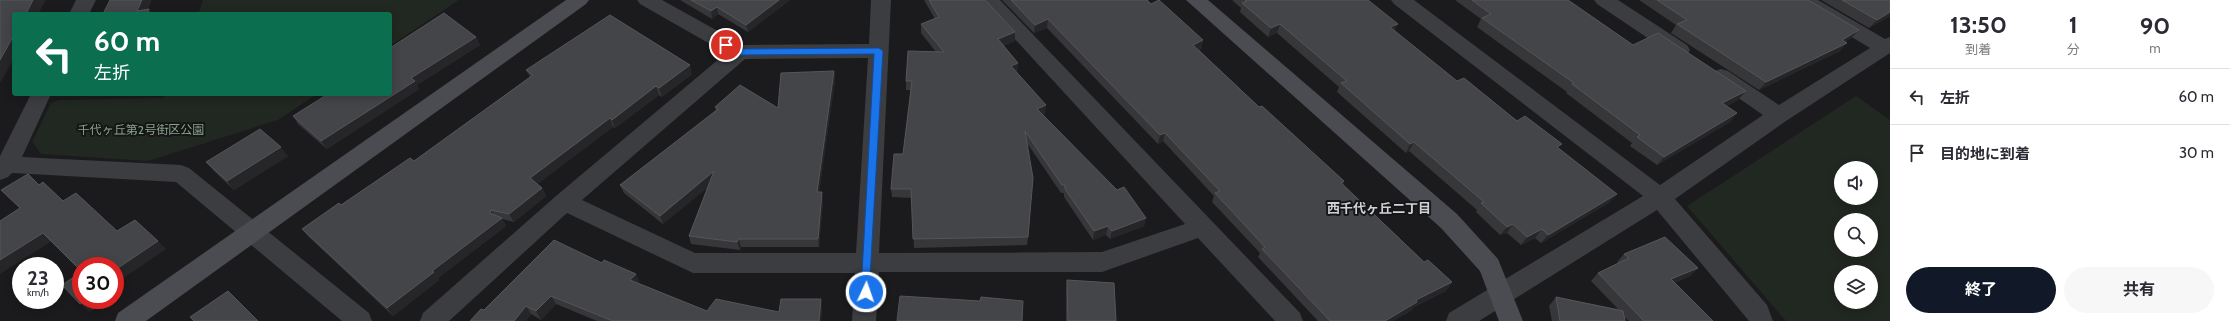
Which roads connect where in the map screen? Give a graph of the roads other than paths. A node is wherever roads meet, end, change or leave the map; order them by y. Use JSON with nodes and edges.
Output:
{"nodes":[{"id":1,"x":86,"y":0,"type":"edge"},
{"id":2,"x":579,"y":0,"type":"edge"},
{"id":3,"x":647,"y":0,"type":"edge"},
{"id":4,"x":881,"y":0,"type":"edge"},
{"id":5,"x":989,"y":0,"type":"edge"},
{"id":6,"x":1196,"y":0,"type":"edge"},
{"id":7,"x":1401,"y":0,"type":"edge"},
{"id":8,"x":1604,"y":0,"type":"edge"},
{"id":9,"x":1804,"y":0,"type":"edge"},
{"id":10,"x":80,"y":12,"type":"edge"},
{"id":11,"x":1887,"y":45,"type":"edge"},
{"id":12,"x":879,"y":51,"type":"junction"},
{"id":13,"x":740,"y":52,"type":"junction"},
{"id":14,"x":40,"y":96,"type":"edge"},
{"id":15,"x":1779,"y":115,"type":"junction"},
{"id":16,"x":2,"y":166,"type":"edge"},
{"id":17,"x":1660,"y":197,"type":"junction"},
{"id":18,"x":564,"y":202,"type":"junction"},
{"id":19,"x":1203,"y":227,"type":"junction"},
{"id":20,"x":252,"y":232,"type":"junction"},
{"id":21,"x":867,"y":264,"type":"junction"},
{"id":22,"x":1501,"y":293,"type":"junction"},
{"id":23,"x":127,"y":321,"type":"edge"},
{"id":24,"x":360,"y":321,"type":"edge"},
{"id":25,"x":432,"y":321,"type":"edge"},
{"id":26,"x":864,"y":321,"type":"edge"},
{"id":27,"x":1290,"y":321,"type":"edge"},
{"id":28,"x":1458,"y":321,"type":"edge"},
{"id":29,"x":1511,"y":321,"type":"edge"},
{"id":30,"x":1761,"y":321,"type":"edge"}],
"edges":[{"from":1,"to":10,"type":"street"},
{"from":2,"to":20,"type":"street"},
{"from":3,"to":13,"type":"street"},
{"from":4,"to":12,"type":"street"},
{"from":5,"to":19,"type":"street"},
{"from":6,"to":22,"type":"street"},
{"from":7,"to":17,"type":"street"},
{"from":8,"to":15,"type":"street"},
{"from":9,"to":11,"type":"street"},
{"from":11,"to":15,"type":"street"},
{"from":12,"to":13,"type":"street"},
{"from":12,"to":21,"type":"street"},
{"from":13,"to":18,"type":"street"},
{"from":14,"to":16,"type":"street"},
{"from":15,"to":17,"type":"street"},
{"from":16,"to":20,"type":"street"},
{"from":17,"to":22,"type":"street"},
{"from":17,"to":30,"type":"street"},
{"from":18,"to":21,"type":"street"},
{"from":18,"to":25,"type":"street"},
{"from":19,"to":21,"type":"street"},
{"from":19,"to":27,"type":"street"},
{"from":20,"to":23,"type":"street"},
{"from":20,"to":24,"type":"street"},
{"from":21,"to":26,"type":"street"},
{"from":22,"to":28,"type":"street"},
{"from":22,"to":29,"type":"street"}]}
